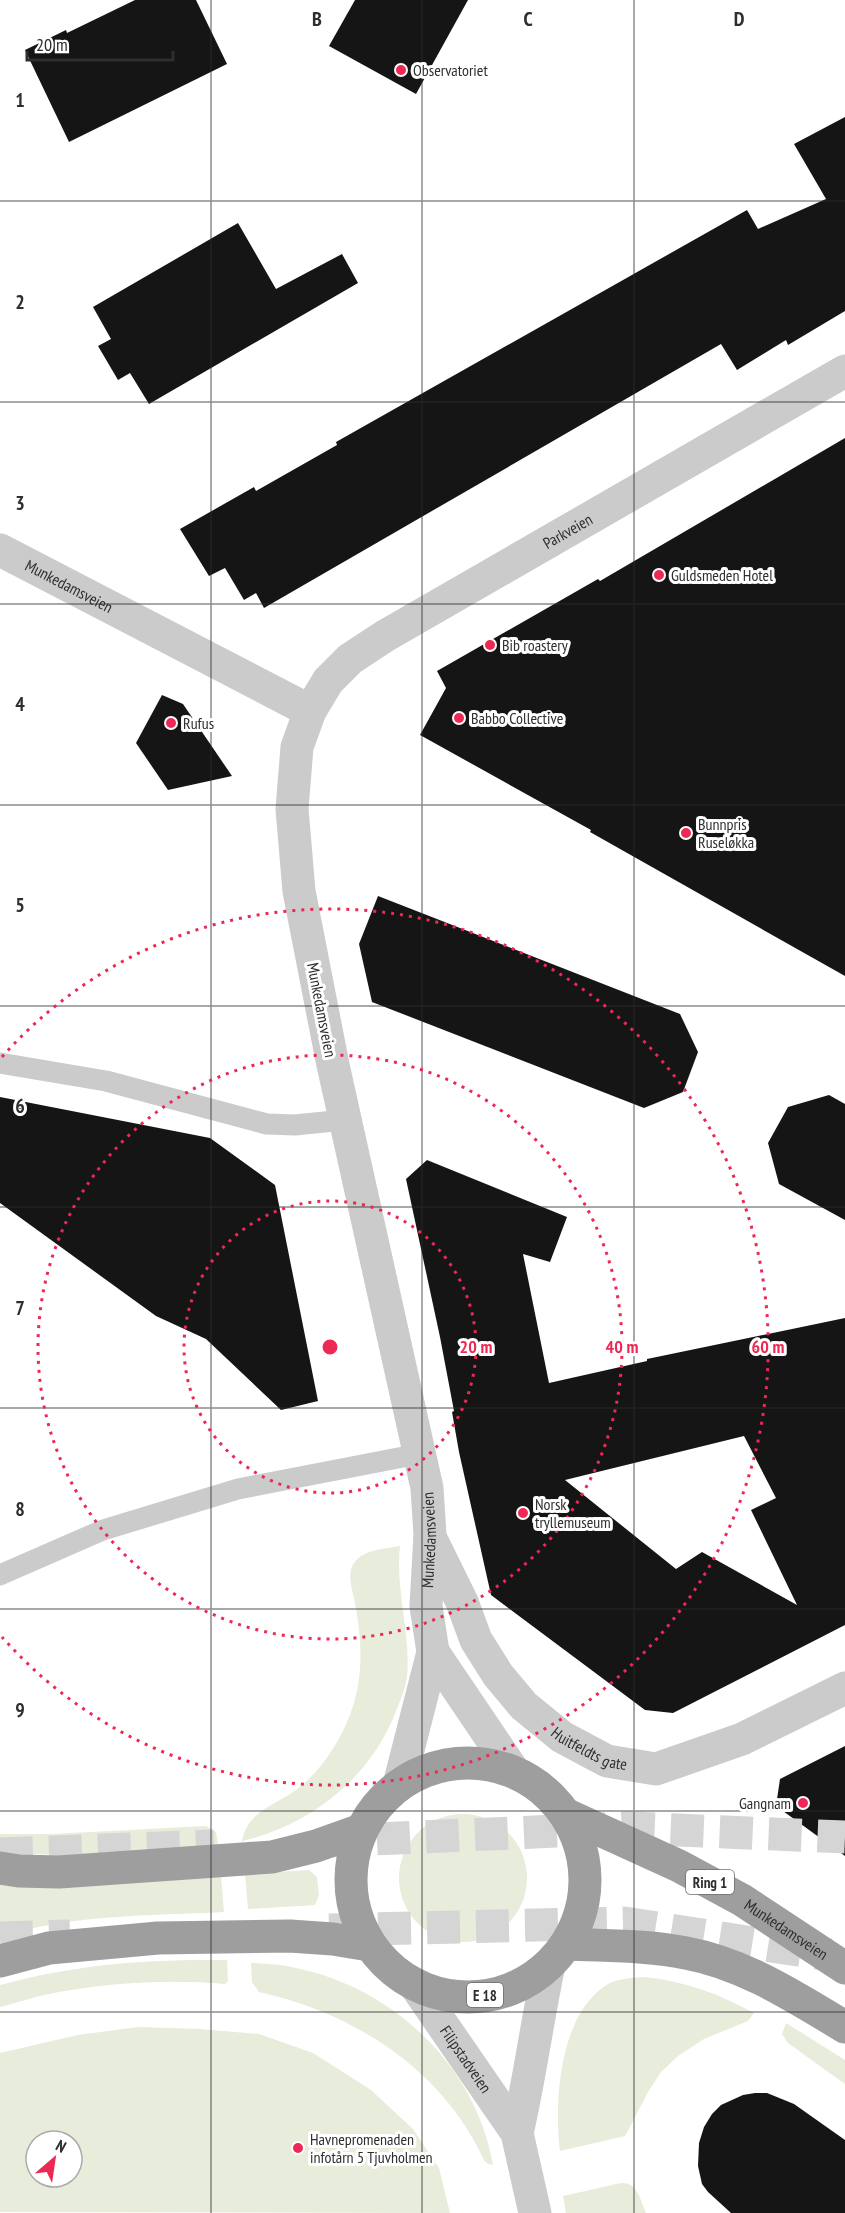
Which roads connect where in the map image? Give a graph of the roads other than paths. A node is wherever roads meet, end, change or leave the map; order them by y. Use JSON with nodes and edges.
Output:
{"nodes":[{"id":1,"x":845,"y":371,"type":"edge"},
{"id":2,"x":0,"y":550,"type":"edge"},
{"id":3,"x":310,"y":711,"type":"junction"},
{"id":4,"x":0,"y":1063,"type":"edge"},
{"id":5,"x":344,"y":1120,"type":"junction"},
{"id":6,"x":419,"y":1454,"type":"junction"},
{"id":7,"x":430,"y":1535,"type":"junction"},
{"id":8,"x":0,"y":1575,"type":"edge"},
{"id":9,"x":433,"y":1652,"type":"junction"},
{"id":10,"x":845,"y":1688,"type":"edge"},
{"id":11,"x":514,"y":1772,"type":"junction"},
{"id":12,"x":399,"y":1785,"type":"junction"},
{"id":13,"x":565,"y":1814,"type":"junction"},
{"id":14,"x":361,"y":1830,"type":"junction"},
{"id":15,"x":0,"y":1868,"type":"edge"},
{"id":16,"x":369,"y":1945,"type":"junction"},
{"id":17,"x":558,"y":1954,"type":"junction"},
{"id":18,"x":0,"y":1961,"type":"edge"},
{"id":19,"x":845,"y":1968,"type":"edge"},
{"id":20,"x":415,"y":1985,"type":"junction"},
{"id":21,"x":845,"y":2027,"type":"edge"},
{"id":22,"x":517,"y":2133,"type":"junction"},
{"id":23,"x":535,"y":2213,"type":"edge"}],
"edges":[{"from":1,"to":3,"type":"street","name":"Parkveien"},
{"from":2,"to":3,"type":"street","name":"Munkedamsveien"},
{"from":3,"to":5,"type":"street","name":"Munkedamsveien"},
{"from":4,"to":5,"type":"lane"},
{"from":5,"to":6,"type":"street","name":"Munkedamsveien"},
{"from":6,"to":7,"type":"street","name":"Munkedamsveien"},
{"from":6,"to":8,"type":"lane"},
{"from":7,"to":9,"type":"street","name":"Munkedamsveien"},
{"from":7,"to":10,"type":"street","name":"Huitfeldts gate"},
{"from":9,"to":11,"type":"street","name":"Munkedamsveien"},
{"from":9,"to":12,"type":"street","name":"Munkedamsveien"},
{"from":11,"to":12,"type":"highway","number":"E 18"},
{"from":11,"to":13,"type":"highway","number":"E 18"},
{"from":12,"to":14,"type":"highway","number":"E 18"},
{"from":13,"to":17,"type":"highway","number":"E 18"},
{"from":13,"to":19,"type":"highway","name":"Munkedamsveien","number":"Ring 1"},
{"from":14,"to":15,"type":"highway"},
{"from":14,"to":16,"type":"highway","number":"E 18"},
{"from":16,"to":18,"type":"highway"},
{"from":16,"to":20,"type":"highway","number":"E 18"},
{"from":17,"to":20,"type":"highway","number":"E 18"},
{"from":17,"to":21,"type":"highway"},
{"from":17,"to":22,"type":"street","name":"Filipstadveien"},
{"from":20,"to":22,"type":"street","name":"Filipstadveien"},
{"from":22,"to":23,"type":"street","name":"Filipstadveien"}]}
